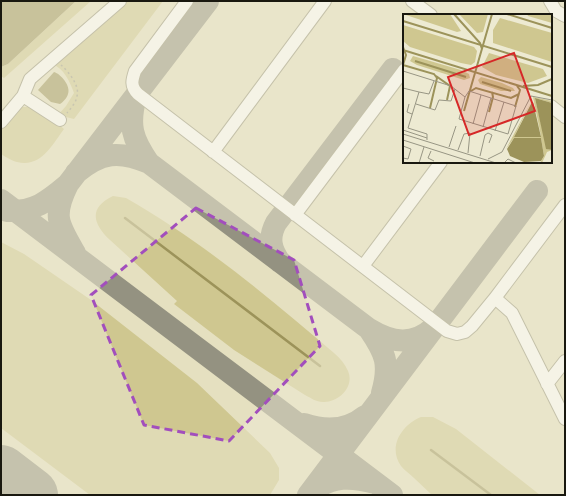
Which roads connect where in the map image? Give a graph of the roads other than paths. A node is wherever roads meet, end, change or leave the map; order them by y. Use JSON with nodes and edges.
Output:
{"nodes":[{"id":1,"x":120,"y":1,"type":"edge"},
{"id":2,"x":187,"y":1,"type":"edge"},
{"id":3,"x":325,"y":1,"type":"edge"},
{"id":4,"x":412,"y":1,"type":"edge"},
{"id":5,"x":550,"y":1,"type":"edge"},
{"id":6,"x":430,"y":14,"type":"edge"},
{"id":7,"x":565,"y":16,"type":"edge"},
{"id":8,"x":403,"y":71,"type":"edge"},
{"id":9,"x":23,"y":96,"type":"junction"},
{"id":10,"x":552,"y":107,"type":"edge"},
{"id":11,"x":565,"y":117,"type":"edge"},
{"id":12,"x":60,"y":120,"type":"road end"},
{"id":13,"x":1,"y":122,"type":"edge"},
{"id":14,"x":213,"y":152,"type":"junction"},
{"id":15,"x":440,"y":163,"type":"edge"},
{"id":16,"x":565,"y":206,"type":"edge"},
{"id":17,"x":296,"y":215,"type":"junction"},
{"id":18,"x":363,"y":266,"type":"junction"},
{"id":19,"x":495,"y":298,"type":"junction"},
{"id":20,"x":565,"y":361,"type":"edge"},
{"id":21,"x":547,"y":384,"type":"junction"},
{"id":22,"x":565,"y":419,"type":"edge"}],
"edges":[{"from":1,"to":9,"type":"lane"},
{"from":2,"to":14,"type":"lane"},
{"from":3,"to":14,"type":"lane"},
{"from":4,"to":6,"type":"lane"},
{"from":5,"to":7,"type":"lane"},
{"from":8,"to":17,"type":"lane"},
{"from":9,"to":12,"type":"lane"},
{"from":9,"to":13,"type":"lane"},
{"from":10,"to":11,"type":"lane"},
{"from":14,"to":17,"type":"lane"},
{"from":15,"to":18,"type":"lane"},
{"from":16,"to":19,"type":"lane"},
{"from":17,"to":18,"type":"lane"},
{"from":18,"to":19,"type":"lane"},
{"from":19,"to":21,"type":"lane"},
{"from":20,"to":21,"type":"lane"},
{"from":21,"to":22,"type":"lane"}]}
